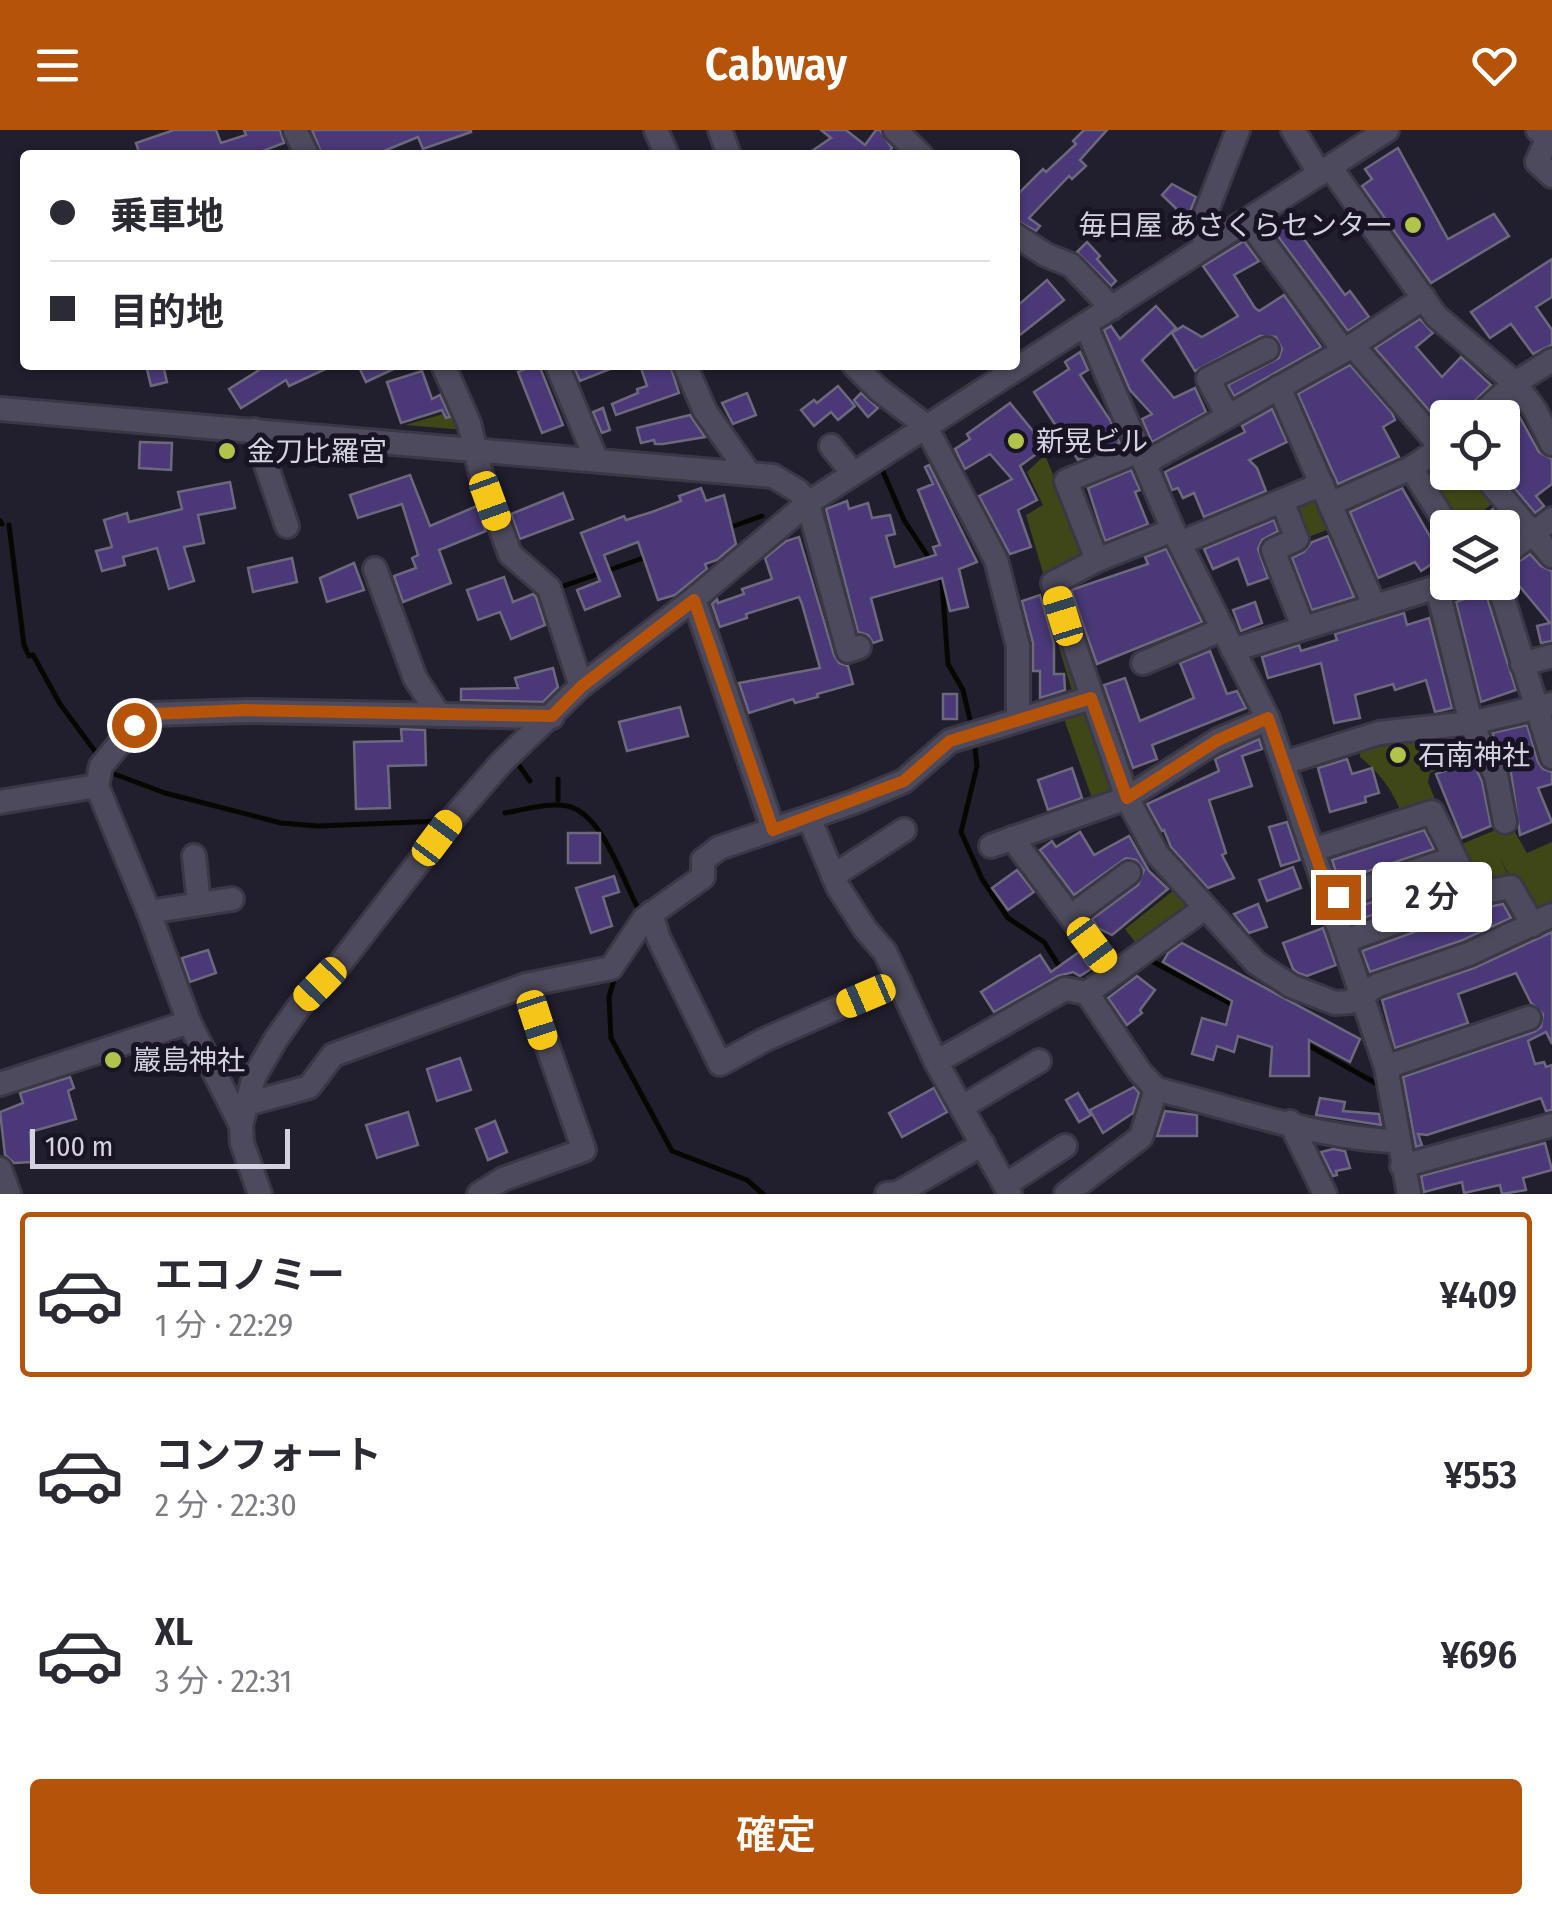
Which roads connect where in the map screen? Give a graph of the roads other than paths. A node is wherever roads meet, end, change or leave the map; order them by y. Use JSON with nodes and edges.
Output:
{"nodes":[{"id":1,"x":895,"y":130,"type":"edge"},
{"id":2,"x":1238,"y":130,"type":"edge"},
{"id":3,"x":1292,"y":130,"type":"edge"},
{"id":4,"x":1388,"y":130,"type":"edge"},
{"id":5,"x":1538,"y":130,"type":"edge"},
{"id":6,"x":916,"y":150,"type":"edge"},
{"id":7,"x":1325,"y":171,"type":"junction"},
{"id":8,"x":1552,"y":176,"type":"edge"},
{"id":9,"x":1248,"y":221,"type":"junction"},
{"id":10,"x":1020,"y":238,"type":"edge"},
{"id":11,"x":1206,"y":246,"type":"junction"},
{"id":12,"x":1424,"y":298,"type":"junction"},
{"id":13,"x":1112,"y":308,"type":"junction"},
{"id":14,"x":1086,"y":326,"type":"junction"},
{"id":15,"x":1348,"y":348,"type":"junction"},
{"id":16,"x":1267,"y":350,"type":"dead end"},
{"id":17,"x":1020,"y":358,"type":"edge"},
{"id":18,"x":1552,"y":360,"type":"edge"},
{"id":19,"x":445,"y":370,"type":"edge"},
{"id":20,"x":560,"y":370,"type":"edge"},
{"id":21,"x":687,"y":370,"type":"edge"},
{"id":22,"x":859,"y":370,"type":"edge"},
{"id":23,"x":988,"y":373,"type":"edge"},
{"id":24,"x":1515,"y":383,"type":"junction"},
{"id":25,"x":1279,"y":387,"type":"junction"},
{"id":26,"x":1497,"y":400,"type":"edge"},
{"id":27,"x":0,"y":409,"type":"edge"},
{"id":28,"x":1228,"y":416,"type":"junction"},
{"id":29,"x":925,"y":425,"type":"junction"},
{"id":30,"x":254,"y":430,"type":"junction"},
{"id":31,"x":1430,"y":431,"type":"edge"},
{"id":32,"x":1552,"y":444,"type":"edge"},
{"id":33,"x":831,"y":446,"type":"dead end"},
{"id":34,"x":474,"y":448,"type":"junction"},
{"id":35,"x":1430,"y":455,"type":"edge"},
{"id":36,"x":1142,"y":457,"type":"junction"},
{"id":37,"x":596,"y":459,"type":"junction"},
{"id":38,"x":1411,"y":468,"type":"junction"},
{"id":39,"x":748,"y":472,"type":"junction"},
{"id":40,"x":853,"y":473,"type":"junction"},
{"id":41,"x":1502,"y":490,"type":"edge"},
{"id":42,"x":1326,"y":494,"type":"junction"},
{"id":43,"x":1282,"y":501,"type":"junction"},
{"id":44,"x":808,"y":502,"type":"junction"},
{"id":45,"x":1438,"y":510,"type":"edge"},
{"id":46,"x":287,"y":526,"type":"dead end"},
{"id":47,"x":1543,"y":526,"type":"edge"},
{"id":48,"x":1176,"y":536,"type":"junction"},
{"id":49,"x":1520,"y":543,"type":"edge"},
{"id":50,"x":1552,"y":556,"type":"edge"},
{"id":51,"x":1097,"y":560,"type":"junction"},
{"id":52,"x":375,"y":569,"type":"dead end"},
{"id":53,"x":1430,"y":589,"type":"edge"},
{"id":54,"x":694,"y":600,"type":"junction"},
{"id":55,"x":1447,"y":600,"type":"edge"},
{"id":56,"x":1503,"y":600,"type":"edge"},
{"id":57,"x":1374,"y":604,"type":"junction"},
{"id":58,"x":1303,"y":627,"type":"junction"},
{"id":59,"x":1228,"y":639,"type":"junction"},
{"id":60,"x":848,"y":651,"type":"dead end"},
{"id":61,"x":1552,"y":656,"type":"edge"},
{"id":62,"x":1143,"y":664,"type":"dead end"},
{"id":63,"x":1522,"y":664,"type":"junction"},
{"id":64,"x":582,"y":686,"type":"junction"},
{"id":65,"x":1091,"y":698,"type":"junction"},
{"id":66,"x":1543,"y":706,"type":"edge"},
{"id":67,"x":439,"y":715,"type":"junction"},
{"id":68,"x":552,"y":716,"type":"junction"},
{"id":69,"x":1018,"y":718,"type":"junction"},
{"id":70,"x":1268,"y":718,"type":"junction"},
{"id":71,"x":1472,"y":723,"type":"junction"},
{"id":72,"x":1552,"y":757,"type":"edge"},
{"id":73,"x":1284,"y":763,"type":"junction"},
{"id":74,"x":97,"y":786,"type":"junction"},
{"id":75,"x":1127,"y":798,"type":"junction"},
{"id":76,"x":0,"y":802,"type":"edge"},
{"id":77,"x":809,"y":818,"type":"junction"},
{"id":78,"x":1505,"y":822,"type":"dead end"},
{"id":79,"x":773,"y":830,"type":"junction"},
{"id":80,"x":904,"y":830,"type":"dead end"},
{"id":81,"x":1313,"y":850,"type":"junction"},
{"id":82,"x":194,"y":856,"type":"dead end"},
{"id":83,"x":1454,"y":858,"type":"junction"},
{"id":84,"x":1129,"y":873,"type":"dead end"},
{"id":85,"x":833,"y":876,"type":"junction"},
{"id":86,"x":1473,"y":894,"type":"junction"},
{"id":87,"x":232,"y":899,"type":"dead end"},
{"id":88,"x":1331,"y":900,"type":"junction"},
{"id":89,"x":200,"y":904,"type":"junction"},
{"id":90,"x":1205,"y":908,"type":"junction"},
{"id":91,"x":149,"y":912,"type":"junction"},
{"id":92,"x":652,"y":913,"type":"junction"},
{"id":93,"x":1071,"y":916,"type":"junction"},
{"id":94,"x":1543,"y":920,"type":"edge"},
{"id":95,"x":1345,"y":941,"type":"junction"},
{"id":96,"x":1113,"y":973,"type":"junction"},
{"id":97,"x":900,"y":982,"type":"junction"},
{"id":98,"x":526,"y":986,"type":"junction"},
{"id":99,"x":1087,"y":993,"type":"junction"},
{"id":100,"x":1364,"y":994,"type":"junction"},
{"id":101,"x":1529,"y":1018,"type":"dead end"},
{"id":102,"x":189,"y":1022,"type":"junction"},
{"id":103,"x":1040,"y":1061,"type":"dead end"},
{"id":104,"x":936,"y":1062,"type":"junction"},
{"id":105,"x":1386,"y":1067,"type":"junction"},
{"id":106,"x":0,"y":1084,"type":"edge"},
{"id":107,"x":1156,"y":1088,"type":"junction"},
{"id":108,"x":962,"y":1107,"type":"junction"},
{"id":109,"x":244,"y":1114,"type":"junction"},
{"id":110,"x":1290,"y":1122,"type":"junction"},
{"id":111,"x":1550,"y":1135,"type":"edge"},
{"id":112,"x":1398,"y":1141,"type":"junction"},
{"id":113,"x":983,"y":1144,"type":"junction"},
{"id":114,"x":1065,"y":1146,"type":"dead end"},
{"id":115,"x":1402,"y":1166,"type":"junction"},
{"id":116,"x":0,"y":1169,"type":"edge"},
{"id":117,"x":1007,"y":1189,"type":"edge"},
{"id":118,"x":10,"y":1194,"type":"edge"},
{"id":119,"x":260,"y":1194,"type":"edge"},
{"id":120,"x":479,"y":1194,"type":"edge"},
{"id":121,"x":887,"y":1194,"type":"edge"},
{"id":122,"x":1066,"y":1194,"type":"edge"},
{"id":123,"x":1325,"y":1194,"type":"edge"},
{"id":124,"x":1409,"y":1194,"type":"edge"}],
"edges":[{"from":1,"to":6,"type":"street"},
{"from":2,"to":11,"type":"street"},
{"from":3,"to":7,"type":"street"},
{"from":4,"to":7,"type":"street"},
{"from":5,"to":8,"type":"street"},
{"from":7,"to":9,"type":"street"},
{"from":7,"to":12,"type":"street"},
{"from":9,"to":11,"type":"street"},
{"from":9,"to":15,"type":"street"},
{"from":10,"to":13,"type":"street"},
{"from":11,"to":13,"type":"street"},
{"from":12,"to":15,"type":"street"},
{"from":12,"to":24,"type":"street"},
{"from":13,"to":14,"type":"street"},
{"from":14,"to":17,"type":"street"},
{"from":14,"to":36,"type":"street"},
{"from":15,"to":25,"type":"street"},
{"from":15,"to":31,"type":"street"},
{"from":16,"to":28,"type":"street"},
{"from":18,"to":24,"type":"street"},
{"from":19,"to":34,"type":"street"},
{"from":20,"to":37,"type":"street"},
{"from":21,"to":39,"type":"street"},
{"from":22,"to":29,"type":"street"},
{"from":23,"to":29,"type":"street"},
{"from":24,"to":26,"type":"street"},
{"from":24,"to":32,"type":"street"},
{"from":25,"to":28,"type":"street"},
{"from":25,"to":42,"type":"street"},
{"from":27,"to":30,"type":"street"},
{"from":28,"to":36,"type":"street"},
{"from":29,"to":40,"type":"street"},
{"from":29,"to":69,"type":"street"},
{"from":30,"to":34,"type":"street"},
{"from":30,"to":46,"type":"street"},
{"from":33,"to":40,"type":"street"},
{"from":34,"to":37,"type":"street"},
{"from":34,"to":64,"type":"street"},
{"from":35,"to":38,"type":"street"},
{"from":36,"to":48,"type":"street"},
{"from":36,"to":51,"type":"street"},
{"from":37,"to":39,"type":"street"},
{"from":38,"to":42,"type":"street"},
{"from":38,"to":45,"type":"street"},
{"from":39,"to":44,"type":"street"},
{"from":40,"to":44,"type":"street"},
{"from":41,"to":47,"type":"street"},
{"from":42,"to":43,"type":"street"},
{"from":42,"to":57,"type":"street"},
{"from":43,"to":48,"type":"street"},
{"from":43,"to":58,"type":"street"},
{"from":44,"to":54,"type":"street"},
{"from":44,"to":60,"type":"street"},
{"from":47,"to":49,"type":"street"},
{"from":47,"to":50,"type":"street"},
{"from":48,"to":51,"type":"street"},
{"from":48,"to":59,"type":"street"},
{"from":51,"to":65,"type":"street"},
{"from":52,"to":67,"type":"street"},
{"from":53,"to":57,"type":"street"},
{"from":54,"to":64,"type":"street"},
{"from":54,"to":79,"type":"street"},
{"from":55,"to":71,"type":"street"},
{"from":56,"to":63,"type":"street"},
{"from":57,"to":58,"type":"street"},
{"from":58,"to":59,"type":"street"},
{"from":59,"to":62,"type":"street"},
{"from":59,"to":70,"type":"street"},
{"from":61,"to":63,"type":"street"},
{"from":63,"to":66,"type":"street"},
{"from":64,"to":68,"type":"street"},
{"from":65,"to":69,"type":"street"},
{"from":65,"to":75,"type":"street"},
{"from":66,"to":71,"type":"street"},
{"from":66,"to":72,"type":"street"},
{"from":67,"to":68,"type":"street"},
{"from":67,"to":74,"type":"street"},
{"from":68,"to":109,"type":"street"},
{"from":69,"to":77,"type":"street"},
{"from":70,"to":73,"type":"street"},
{"from":70,"to":75,"type":"street"},
{"from":71,"to":73,"type":"street"},
{"from":71,"to":78,"type":"street"},
{"from":73,"to":81,"type":"street"},
{"from":74,"to":76,"type":"street"},
{"from":74,"to":91,"type":"street"},
{"from":75,"to":90,"type":"street"},
{"from":75,"to":93,"type":"street"},
{"from":77,"to":79,"type":"street"},
{"from":77,"to":85,"type":"street"},
{"from":79,"to":92,"type":"street"},
{"from":80,"to":85,"type":"street"},
{"from":81,"to":83,"type":"street"},
{"from":81,"to":88,"type":"street"},
{"from":82,"to":89,"type":"street"},
{"from":83,"to":86,"type":"street"},
{"from":83,"to":88,"type":"street"},
{"from":84,"to":93,"type":"street"},
{"from":85,"to":97,"type":"street"},
{"from":86,"to":94,"type":"street"},
{"from":86,"to":95,"type":"street"},
{"from":87,"to":89,"type":"street"},
{"from":88,"to":95,"type":"street"},
{"from":89,"to":91,"type":"street"},
{"from":90,"to":96,"type":"street"},
{"from":90,"to":100,"type":"street"},
{"from":91,"to":102,"type":"street"},
{"from":92,"to":97,"type":"street"},
{"from":92,"to":98,"type":"street"},
{"from":93,"to":96,"type":"street"},
{"from":94,"to":100,"type":"street"},
{"from":95,"to":100,"type":"street"},
{"from":96,"to":99,"type":"street"},
{"from":97,"to":104,"type":"street"},
{"from":98,"to":109,"type":"street"},
{"from":98,"to":120,"type":"street"},
{"from":99,"to":104,"type":"street"},
{"from":99,"to":107,"type":"street"},
{"from":100,"to":105,"type":"street"},
{"from":101,"to":105,"type":"street"},
{"from":102,"to":106,"type":"street"},
{"from":102,"to":109,"type":"street"},
{"from":103,"to":108,"type":"street"},
{"from":104,"to":108,"type":"street"},
{"from":105,"to":112,"type":"street"},
{"from":107,"to":110,"type":"street"},
{"from":107,"to":122,"type":"street"},
{"from":108,"to":113,"type":"street"},
{"from":109,"to":119,"type":"street"},
{"from":110,"to":112,"type":"street"},
{"from":110,"to":123,"type":"street"},
{"from":111,"to":115,"type":"street"},
{"from":112,"to":115,"type":"street"},
{"from":113,"to":117,"type":"street"},
{"from":113,"to":121,"type":"street"},
{"from":114,"to":117,"type":"street"},
{"from":115,"to":124,"type":"street"},
{"from":116,"to":118,"type":"street"}]}
